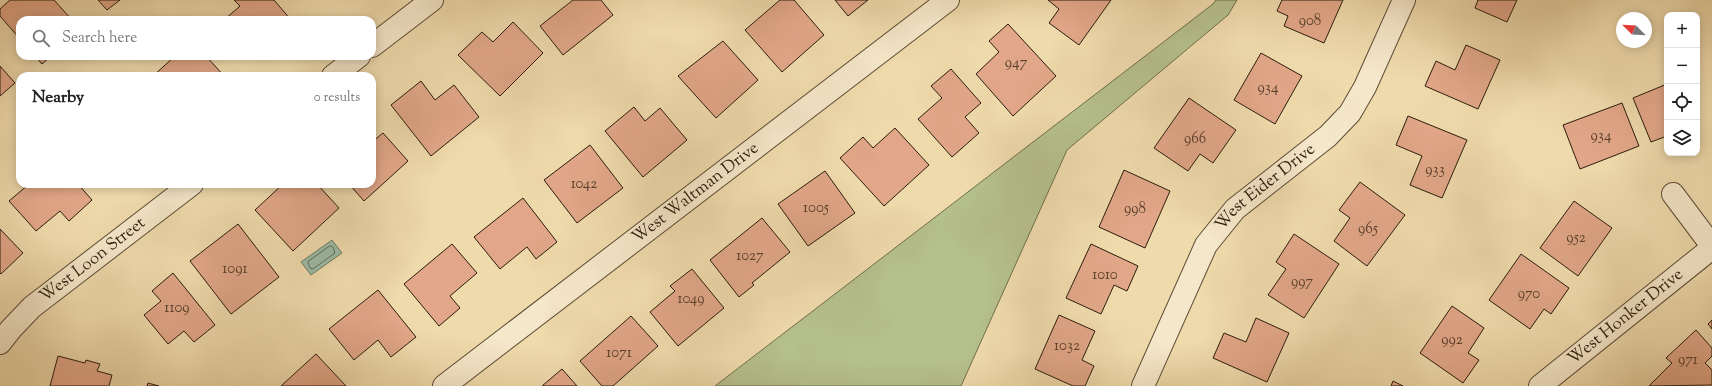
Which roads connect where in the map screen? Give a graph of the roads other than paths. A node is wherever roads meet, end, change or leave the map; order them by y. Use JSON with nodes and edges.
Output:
{"nodes":[{"id":1,"x":432,"y":0,"type":"edge"},
{"id":2,"x":948,"y":0,"type":"edge"},
{"id":3,"x":1404,"y":0,"type":"edge"},
{"id":4,"x":376,"y":43,"type":"edge"},
{"id":5,"x":354,"y":60,"type":"edge"},
{"id":6,"x":338,"y":72,"type":"edge"},
{"id":7,"x":187,"y":188,"type":"edge"},
{"id":8,"x":1673,"y":194,"type":"dead end"},
{"id":9,"x":1712,"y":247,"type":"edge"},
{"id":10,"x":0,"y":344,"type":"edge"},
{"id":11,"x":444,"y":386,"type":"edge"},
{"id":12,"x":1143,"y":386,"type":"edge"},
{"id":13,"x":1540,"y":386,"type":"edge"}],
"edges":[{"from":1,"to":4,"type":"street"},
{"from":2,"to":11,"type":"street","name":"West Waltman Drive"},
{"from":3,"to":12,"type":"street","name":"West Eider Drive"},
{"from":5,"to":6,"type":"street"},
{"from":7,"to":10,"type":"street","name":"West Loon Street"},
{"from":8,"to":9,"type":"street","name":"West Honker Drive"},
{"from":9,"to":13,"type":"street","name":"West Honker Drive"}]}
